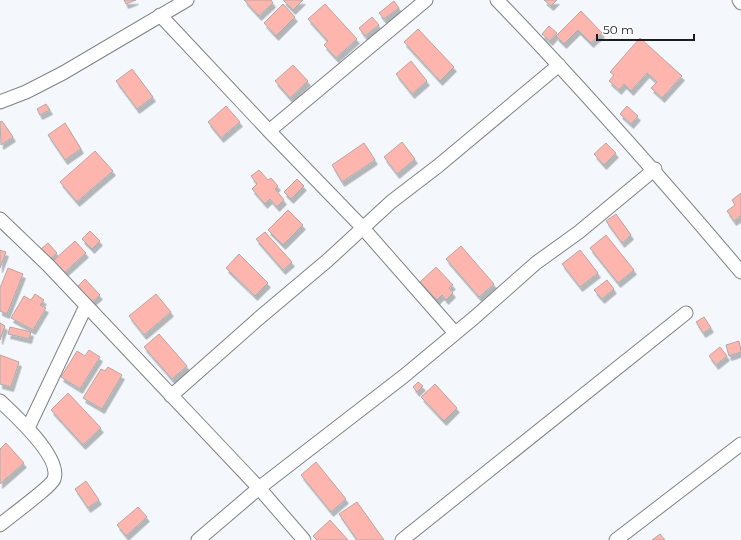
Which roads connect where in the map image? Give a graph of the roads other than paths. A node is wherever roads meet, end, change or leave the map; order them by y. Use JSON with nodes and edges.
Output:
{"nodes":[{"id":1,"x":187,"y":0,"type":"edge"},
{"id":2,"x":426,"y":0,"type":"edge"},
{"id":3,"x":497,"y":0,"type":"edge"},
{"id":4,"x":739,"y":0,"type":"edge"},
{"id":5,"x":741,"y":3,"type":"edge"},
{"id":6,"x":160,"y":15,"type":"junction"},
{"id":7,"x":559,"y":65,"type":"junction"},
{"id":8,"x":0,"y":102,"type":"edge"},
{"id":9,"x":269,"y":131,"type":"junction"},
{"id":10,"x":654,"y":169,"type":"junction"},
{"id":11,"x":0,"y":219,"type":"edge"},
{"id":12,"x":362,"y":227,"type":"junction"},
{"id":13,"x":741,"y":272,"type":"edge"},
{"id":14,"x":86,"y":306,"type":"junction"},
{"id":15,"x":686,"y":313,"type":"dead end"},
{"id":16,"x":455,"y":333,"type":"junction"},
{"id":17,"x":171,"y":396,"type":"junction"},
{"id":18,"x":0,"y":400,"type":"edge"},
{"id":19,"x":28,"y":428,"type":"junction"},
{"id":20,"x":741,"y":444,"type":"edge"},
{"id":21,"x":259,"y":488,"type":"junction"},
{"id":22,"x":0,"y":525,"type":"edge"},
{"id":23,"x":198,"y":540,"type":"edge"},
{"id":24,"x":304,"y":540,"type":"edge"},
{"id":25,"x":402,"y":540,"type":"edge"},
{"id":26,"x":616,"y":540,"type":"edge"}],
"edges":[{"from":1,"to":6,"type":"street"},
{"from":2,"to":9,"type":"street"},
{"from":3,"to":7,"type":"street"},
{"from":4,"to":5,"type":"street"},
{"from":6,"to":8,"type":"street"},
{"from":6,"to":9,"type":"street"},
{"from":7,"to":10,"type":"street"},
{"from":7,"to":12,"type":"street"},
{"from":9,"to":12,"type":"street"},
{"from":10,"to":13,"type":"street"},
{"from":10,"to":16,"type":"street"},
{"from":11,"to":14,"type":"street"},
{"from":12,"to":16,"type":"street"},
{"from":12,"to":17,"type":"street"},
{"from":14,"to":17,"type":"street"},
{"from":14,"to":19,"type":"street"},
{"from":15,"to":25,"type":"street"},
{"from":16,"to":21,"type":"street"},
{"from":17,"to":21,"type":"street"},
{"from":18,"to":19,"type":"street"},
{"from":19,"to":22,"type":"street"},
{"from":20,"to":26,"type":"street"},
{"from":21,"to":23,"type":"street"},
{"from":21,"to":24,"type":"street"}]}
